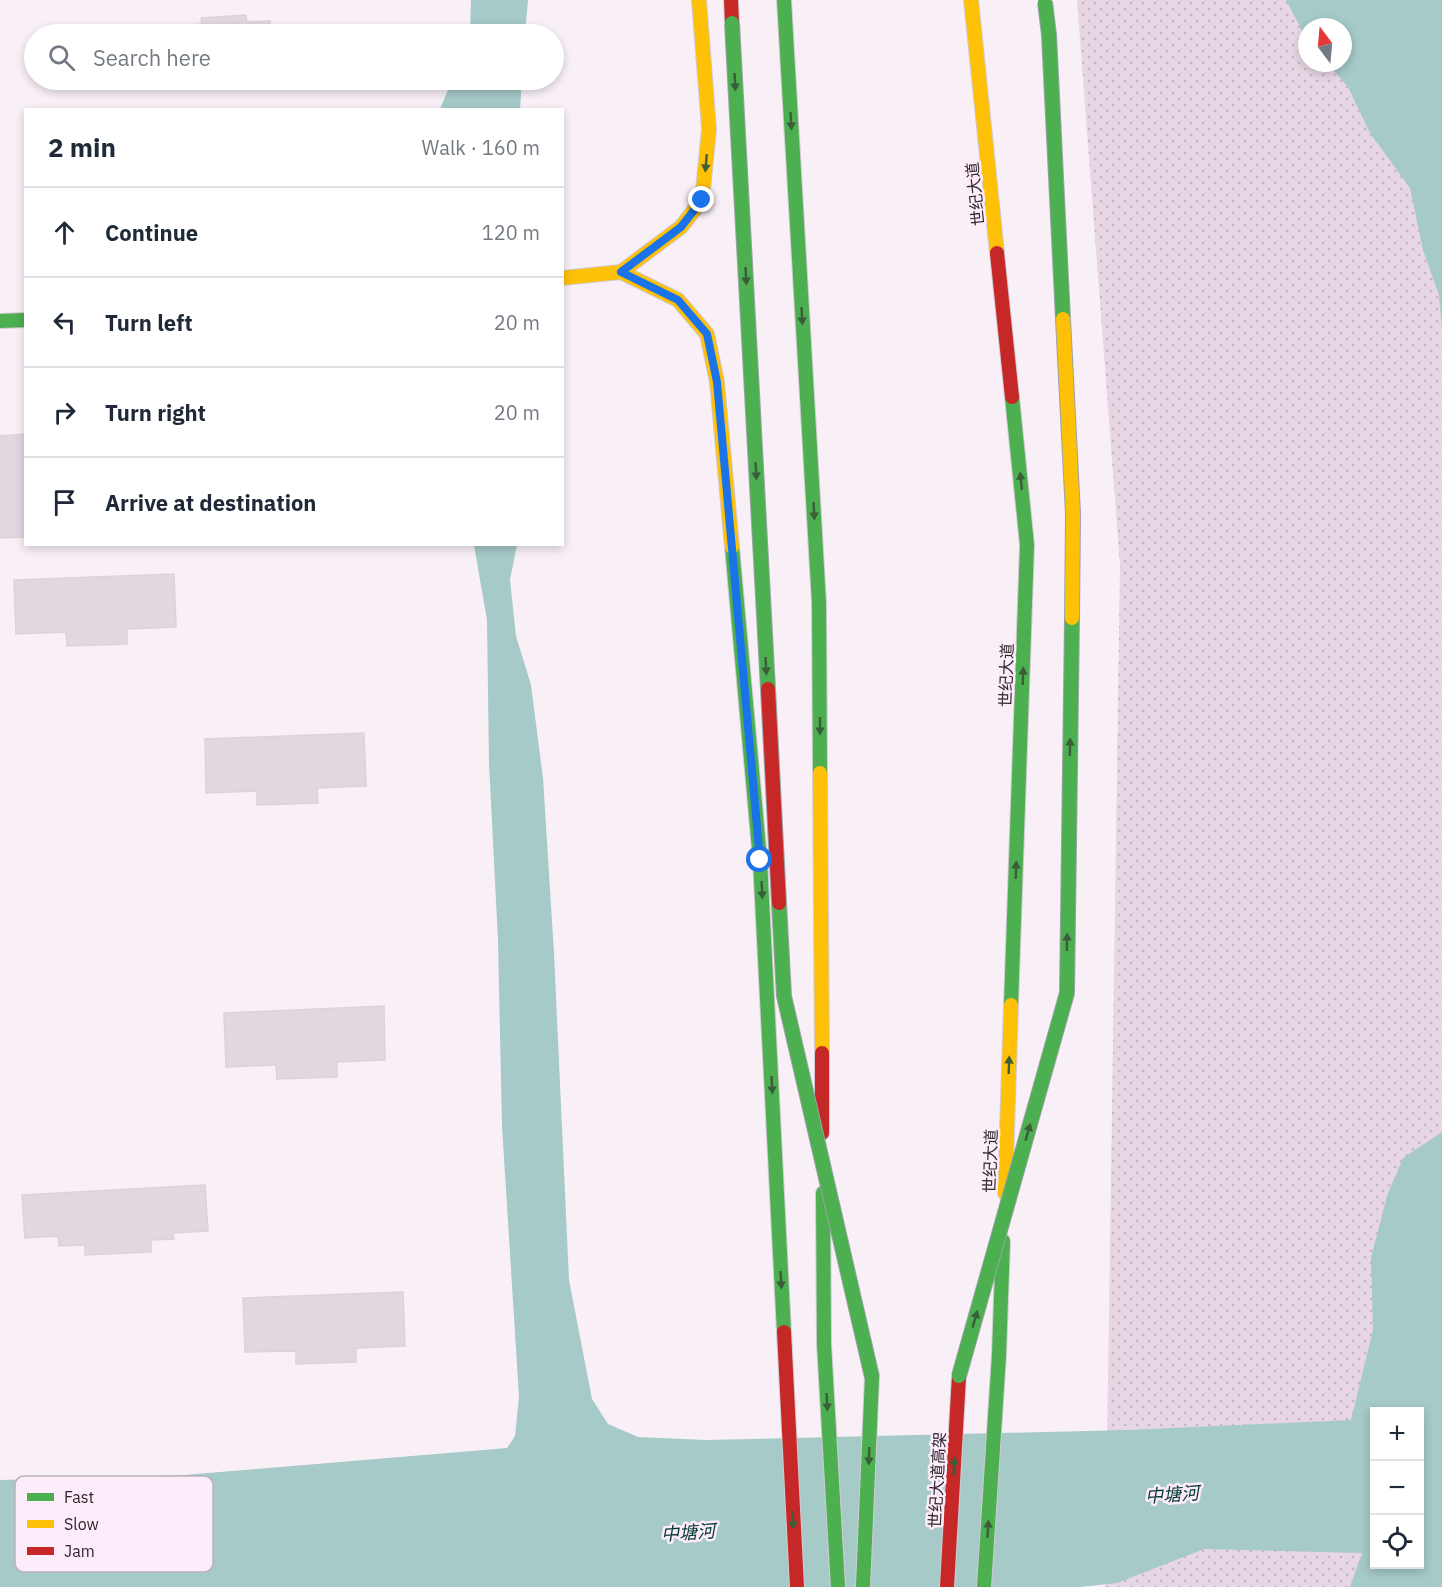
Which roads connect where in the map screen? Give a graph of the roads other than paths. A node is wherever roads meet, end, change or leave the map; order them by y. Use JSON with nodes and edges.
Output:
{"nodes":[{"id":1,"x":699,"y":0,"type":"edge"},
{"id":2,"x":731,"y":0,"type":"edge"},
{"id":3,"x":784,"y":0,"type":"edge"},
{"id":4,"x":971,"y":0,"type":"edge"},
{"id":5,"x":1045,"y":1,"type":"edge"},
{"id":6,"x":621,"y":272,"type":"junction"},
{"id":7,"x":564,"y":278,"type":"edge"},
{"id":8,"x":24,"y":320,"type":"edge"},
{"id":9,"x":0,"y":321,"type":"edge"},
{"id":10,"x":797,"y":1587,"type":"edge"},
{"id":11,"x":838,"y":1587,"type":"edge"},
{"id":12,"x":864,"y":1587,"type":"edge"},
{"id":13,"x":947,"y":1587,"type":"edge"},
{"id":14,"x":984,"y":1587,"type":"edge"}],
"edges":[{"from":1,"to":6,"type":"main road","one_way":true},
{"from":2,"to":12,"type":"main road","one_way":true,"bridge":true},
{"from":3,"to":11,"type":"main road","one_way":true},
{"from":14,"to":4,"type":"main road","name":"世纪大道","one_way":true},
{"from":13,"to":5,"type":"main road","name":"世纪大道高架","one_way":true,"bridge":true},
{"from":6,"to":7,"type":"main road"},
{"from":6,"to":10,"type":"main road","one_way":true},
{"from":8,"to":9,"type":"main road"}]}
